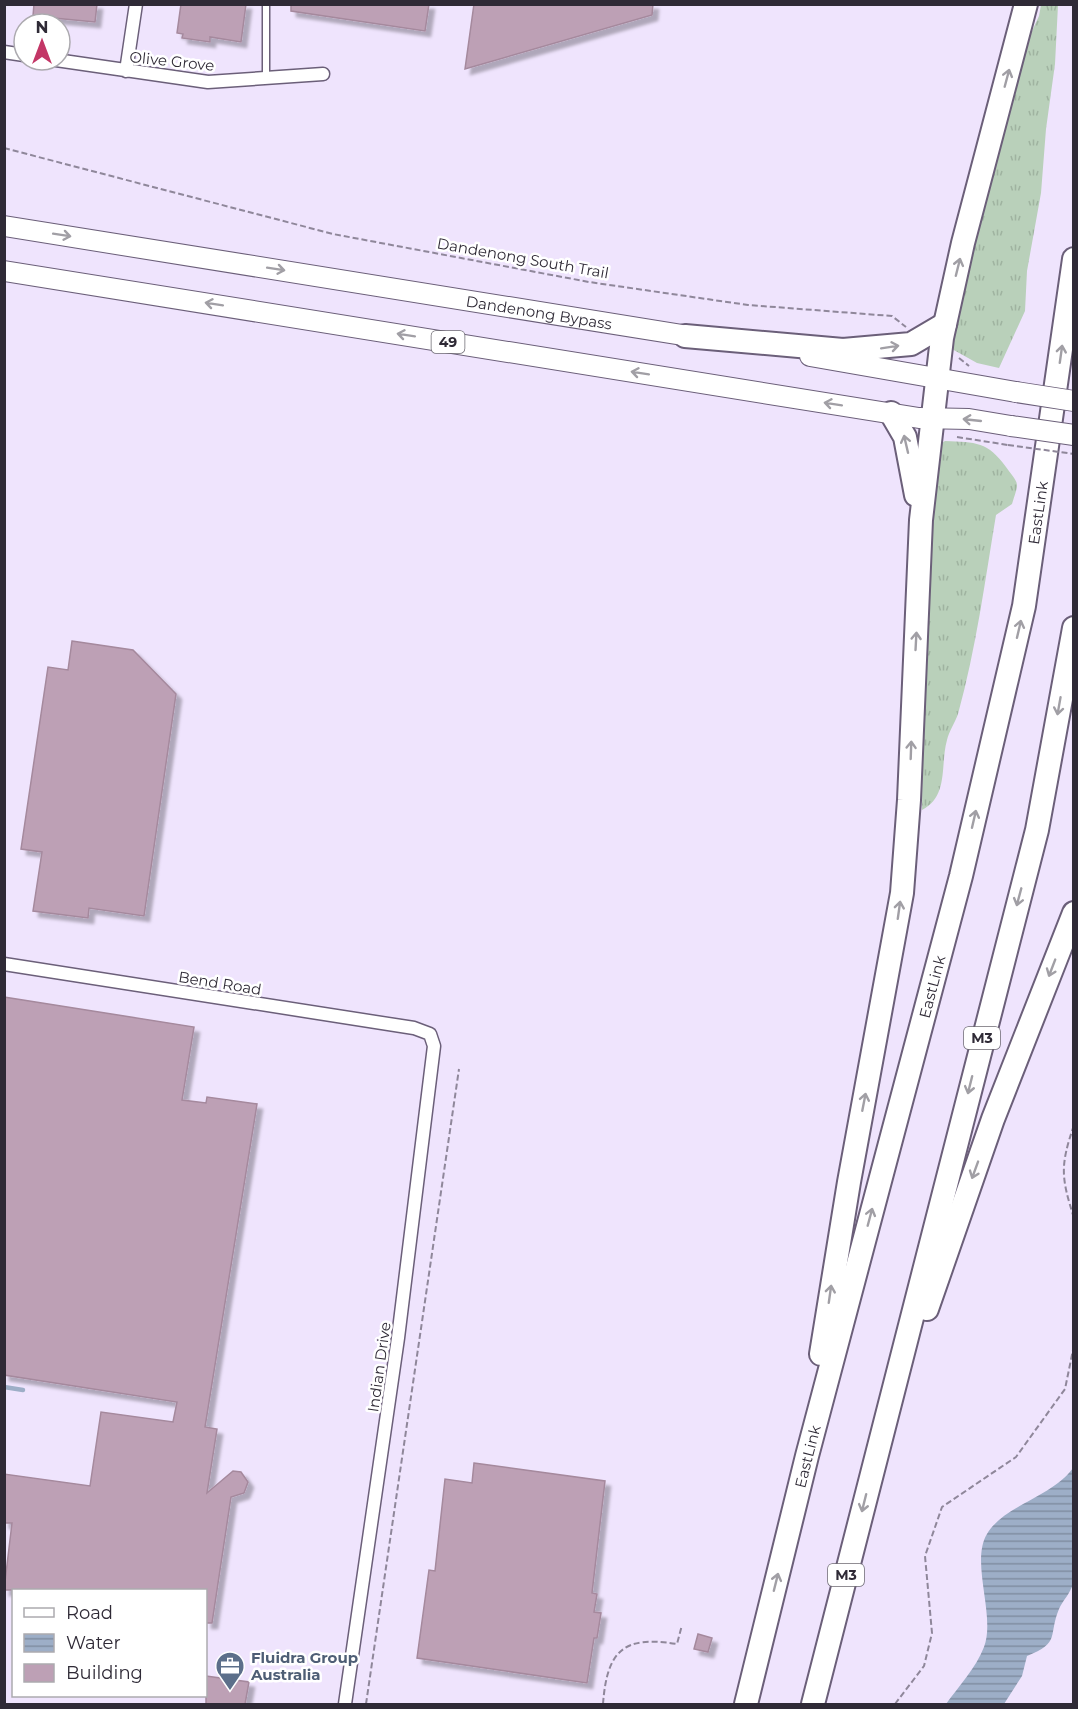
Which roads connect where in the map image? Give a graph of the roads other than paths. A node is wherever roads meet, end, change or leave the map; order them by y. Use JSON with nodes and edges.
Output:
{"nodes":[{"id":1,"x":136,"y":4,"type":"edge"},
{"id":2,"x":266,"y":4,"type":"edge"},
{"id":3,"x":1026,"y":4,"type":"edge"},
{"id":4,"x":72,"y":63,"type":"edge"},
{"id":5,"x":126,"y":71,"type":"junction"},
{"id":6,"x":322,"y":74,"type":"dead end"},
{"id":7,"x":266,"y":78,"type":"junction"},
{"id":8,"x":4,"y":226,"type":"edge"},
{"id":9,"x":1074,"y":259,"type":"edge"},
{"id":10,"x":4,"y":271,"type":"edge"},
{"id":11,"x":945,"y":324,"type":"junction"},
{"id":12,"x":685,"y":336,"type":"junction"},
{"id":13,"x":938,"y":368,"type":"junction"},
{"id":14,"x":1074,"y":401,"type":"edge"},
{"id":15,"x":891,"y":413,"type":"junction"},
{"id":16,"x":933,"y":418,"type":"junction"},
{"id":17,"x":1074,"y":435,"type":"edge"},
{"id":18,"x":921,"y":520,"type":"junction"},
{"id":19,"x":1074,"y":628,"type":"edge"},
{"id":20,"x":1074,"y":913,"type":"edge"},
{"id":21,"x":4,"y":964,"type":"edge"},
{"id":22,"x":430,"y":1034,"type":"joint"},
{"id":23,"x":878,"y":1446,"type":"junction"},
{"id":24,"x":807,"y":1456,"type":"junction"},
{"id":25,"x":345,"y":1704,"type":"edge"},
{"id":26,"x":744,"y":1704,"type":"edge"},
{"id":27,"x":813,"y":1704,"type":"edge"}],
"edges":[{"from":1,"to":5,"type":"street"},
{"from":2,"to":7,"type":"lane"},
{"from":11,"to":3,"type":"highway","one_way":true},
{"from":4,"to":5,"type":"street","name":"Olive Grove"},
{"from":5,"to":7,"type":"street","name":"Olive Grove"},
{"from":6,"to":7,"type":"street","name":"Olive Grove"},
{"from":8,"to":12,"type":"highway","name":"Dandenong Bypass","one_way":true},
{"from":24,"to":9,"type":"highway","name":"EastLink","one_way":true},
{"from":15,"to":10,"type":"highway","number":"49","one_way":true},
{"from":12,"to":11,"type":"highway","one_way":true},
{"from":11,"to":13,"type":"highway"},
{"from":12,"to":13,"type":"highway","name":"Dandenong Bypass"},
{"from":13,"to":14,"type":"highway","name":"Dandenong Bypass","bridge":true},
{"from":13,"to":16,"type":"highway"},
{"from":15,"to":16,"type":"highway","number":"49"},
{"from":18,"to":15,"type":"highway","one_way":true},
{"from":17,"to":16,"type":"highway","number":"49","one_way":true,"bridge":true},
{"from":16,"to":18,"type":"highway"},
{"from":24,"to":18,"type":"highway","one_way":true},
{"from":19,"to":23,"type":"highway","number":"M3","one_way":true},
{"from":20,"to":23,"type":"highway","one_way":true},
{"from":21,"to":22,"type":"street","name":"Bend Road"},
{"from":22,"to":25,"type":"street","name":"Indian Drive"},
{"from":23,"to":27,"type":"highway","number":"M3","one_way":true},
{"from":26,"to":24,"type":"highway","name":"EastLink","one_way":true}]}
